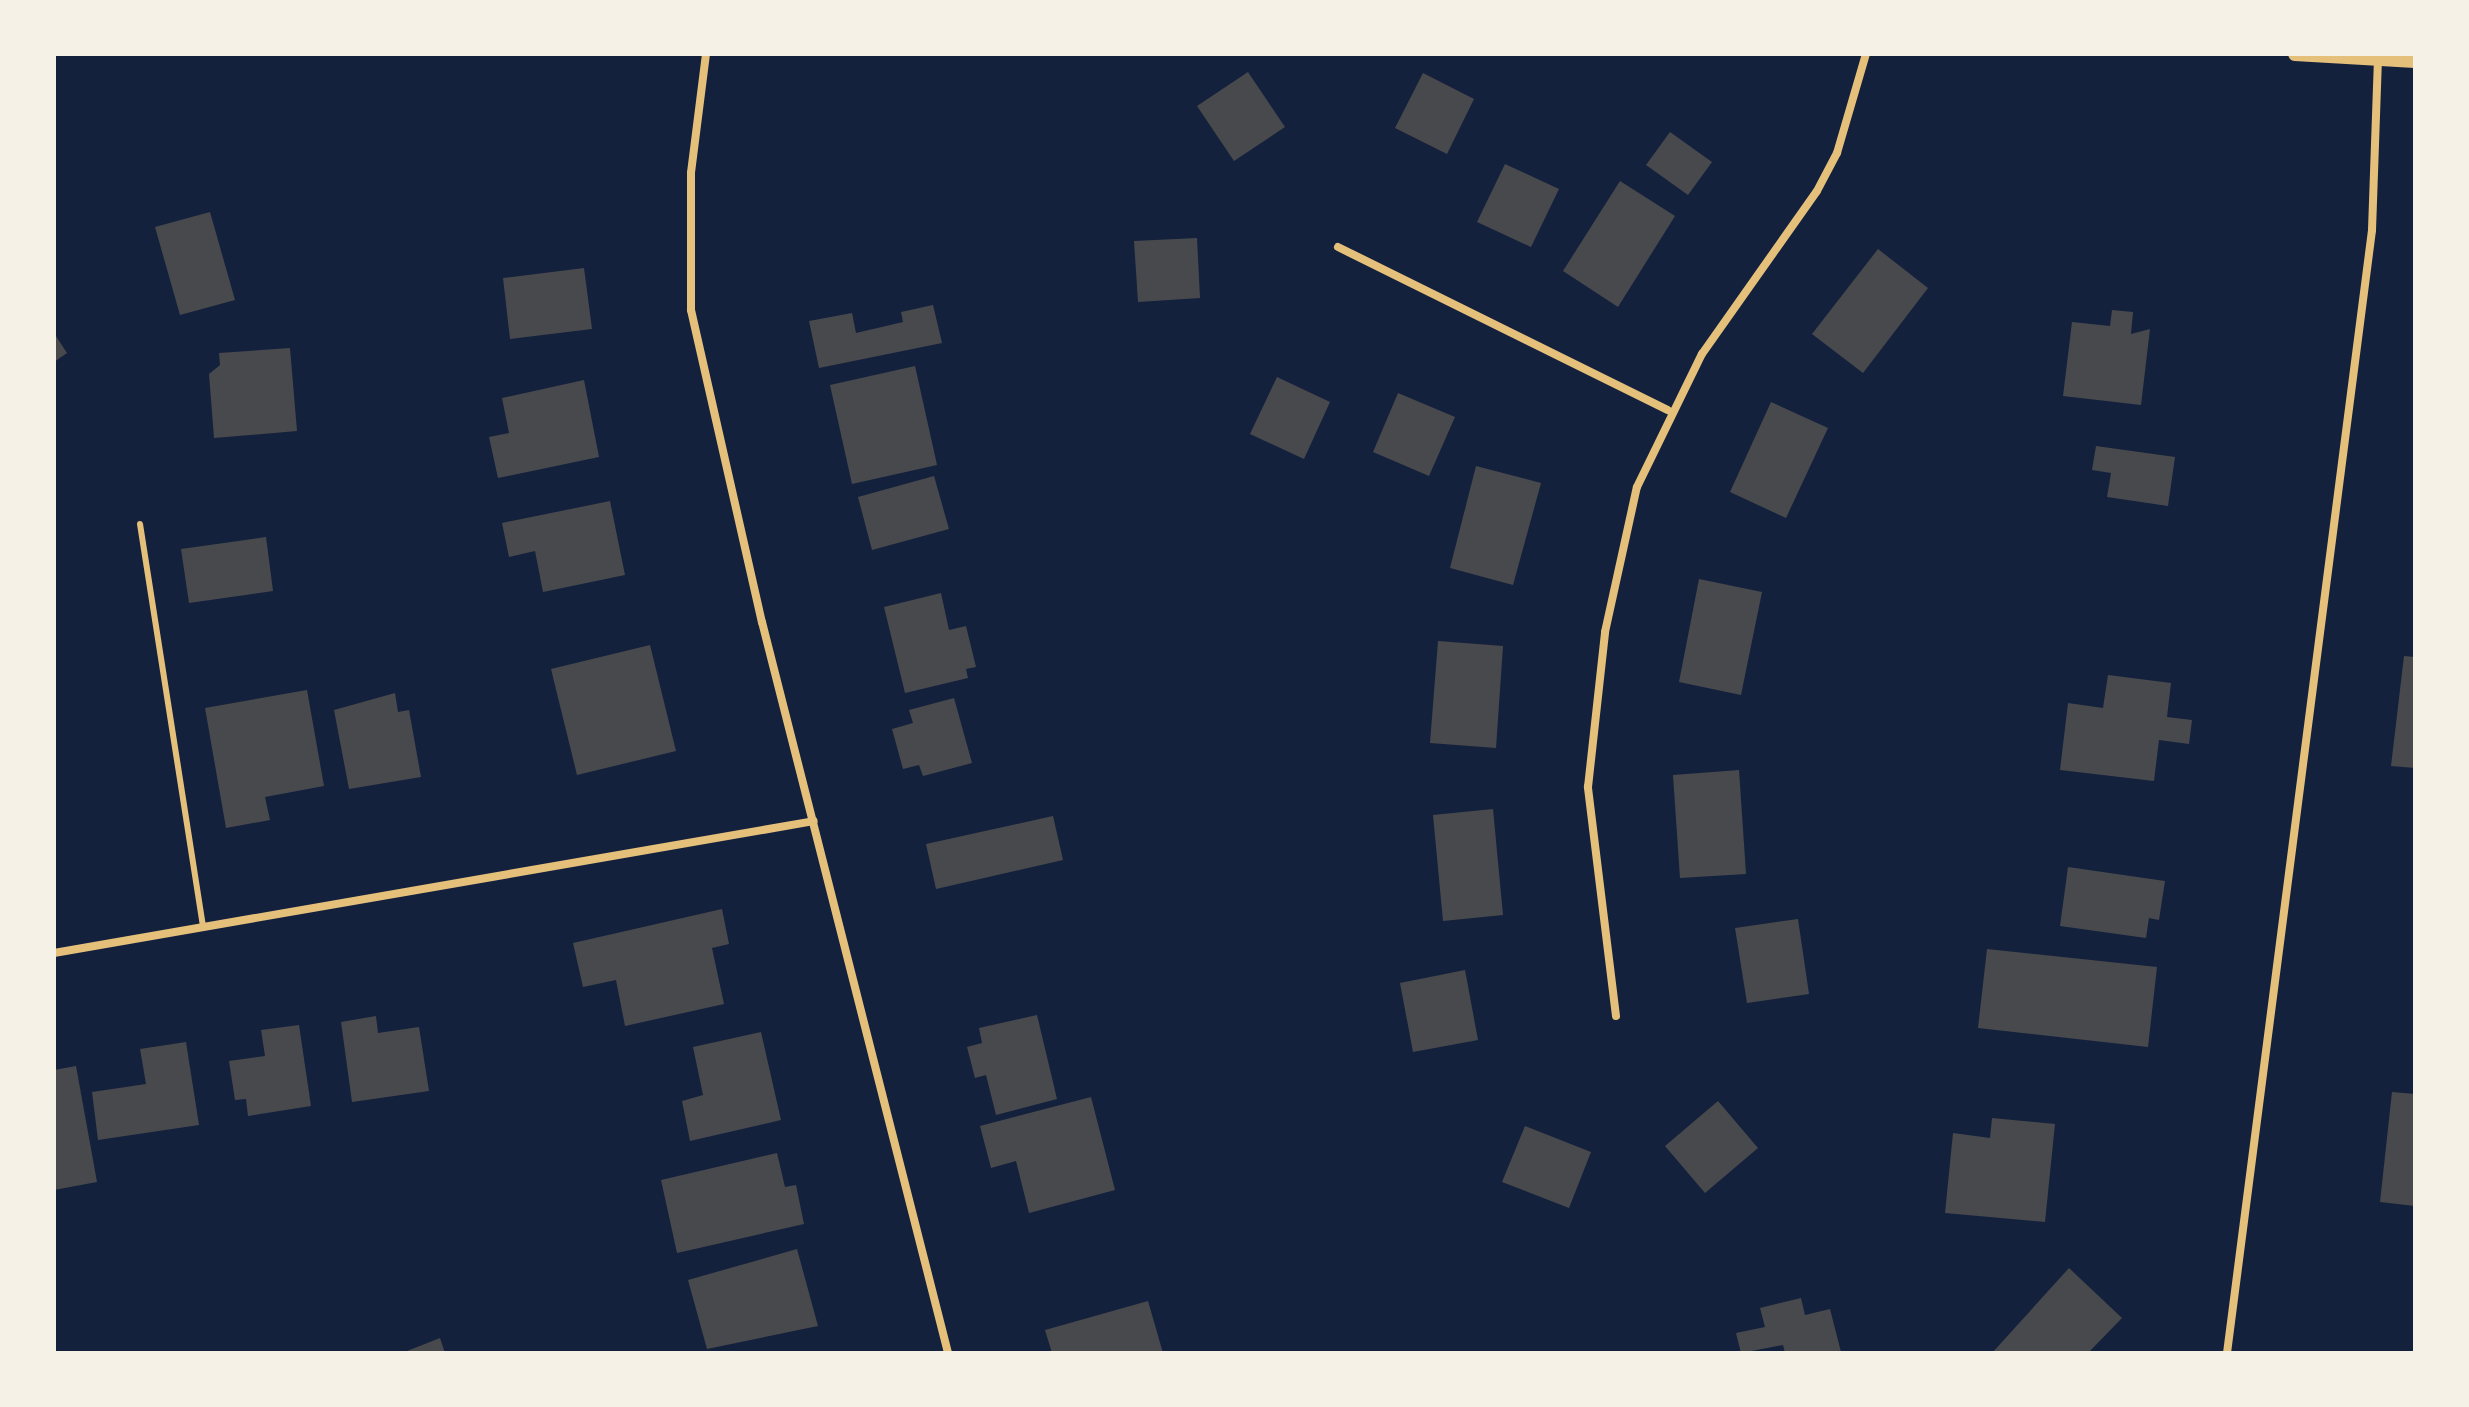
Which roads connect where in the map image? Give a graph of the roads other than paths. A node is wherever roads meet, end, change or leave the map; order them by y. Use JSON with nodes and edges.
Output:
{"nodes":[{"id":1,"x":706,"y":54,"type":"edge"},
{"id":2,"x":1866,"y":54,"type":"edge"},
{"id":3,"x":2295,"y":54,"type":"edge"},
{"id":4,"x":2378,"y":60,"type":"junction"},
{"id":5,"x":2415,"y":61,"type":"edge"},
{"id":6,"x":1338,"y":247,"type":"dead end"},
{"id":7,"x":1668,"y":410,"type":"junction"},
{"id":8,"x":140,"y":524,"type":"dead end"},
{"id":9,"x":814,"y":821,"type":"junction"},
{"id":10,"x":203,"y":925,"type":"junction"},
{"id":11,"x":54,"y":953,"type":"edge"},
{"id":12,"x":1616,"y":1016,"type":"dead end"},
{"id":13,"x":948,"y":1353,"type":"edge"},
{"id":14,"x":2227,"y":1353,"type":"edge"}],
"edges":[{"from":1,"to":9,"type":"street"},
{"from":2,"to":7,"type":"street"},
{"from":3,"to":4,"type":"street"},
{"from":4,"to":5,"type":"street"},
{"from":4,"to":14,"type":"street"},
{"from":6,"to":7,"type":"street"},
{"from":7,"to":12,"type":"street"},
{"from":8,"to":10,"type":"lane"},
{"from":9,"to":10,"type":"street"},
{"from":9,"to":13,"type":"street"},
{"from":10,"to":11,"type":"street"}]}
